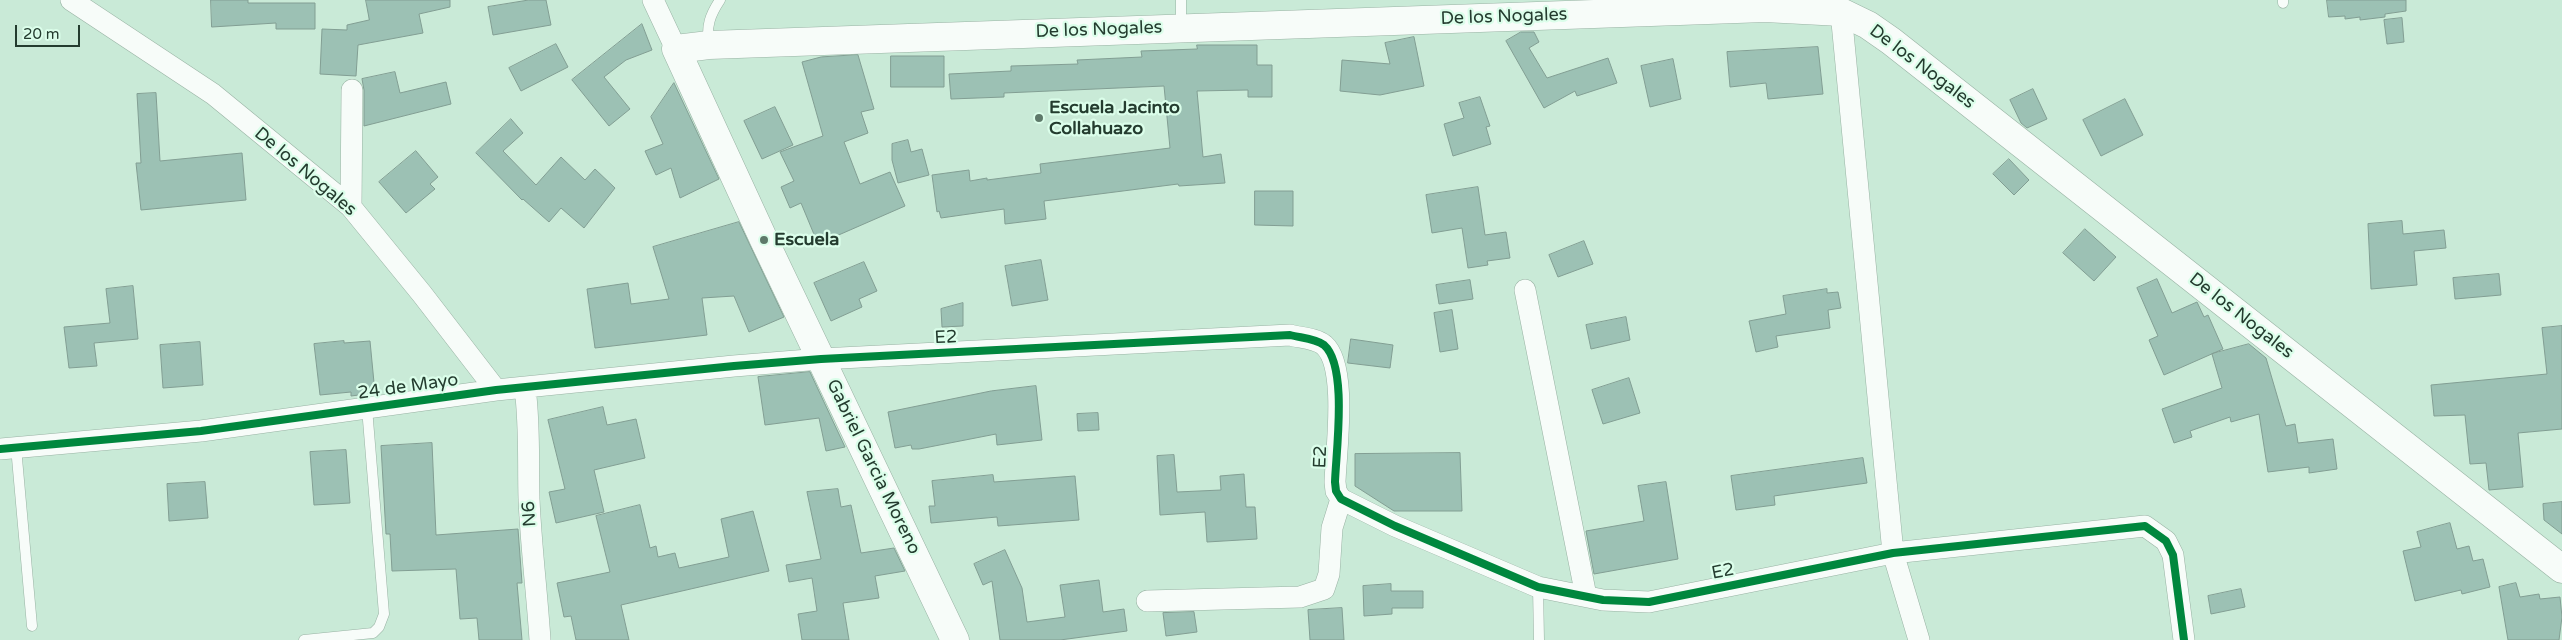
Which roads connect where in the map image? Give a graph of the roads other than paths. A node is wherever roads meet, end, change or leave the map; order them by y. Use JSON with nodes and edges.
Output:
{"nodes":[{"id":1,"x":71,"y":0,"type":"edge"},
{"id":2,"x":654,"y":0,"type":"edge"},
{"id":3,"x":720,"y":0,"type":"edge"},
{"id":4,"x":1181,"y":0,"type":"edge"},
{"id":5,"x":1765,"y":4,"type":"edge"},
{"id":6,"x":1841,"y":12,"type":"junction"},
{"id":7,"x":1181,"y":27,"type":"junction"},
{"id":8,"x":709,"y":44,"type":"junction"},
{"id":9,"x":675,"y":47,"type":"junction"},
{"id":10,"x":352,"y":90,"type":"dead end"},
{"id":11,"x":351,"y":207,"type":"junction"},
{"id":12,"x":1526,"y":290,"type":"dead end"},
{"id":13,"x":821,"y":359,"type":"junction"},
{"id":14,"x":525,"y":388,"type":"junction"},
{"id":15,"x":496,"y":390,"type":"junction"},
{"id":16,"x":367,"y":408,"type":"junction"},
{"id":17,"x":8,"y":448,"type":"edge"},
{"id":18,"x":1341,"y":499,"type":"junction"},
{"id":19,"x":1893,"y":553,"type":"junction"},
{"id":20,"x":2562,"y":569,"type":"edge"},
{"id":21,"x":1538,"y":587,"type":"junction"},
{"id":22,"x":1586,"y":596,"type":"junction"},
{"id":23,"x":1147,"y":601,"type":"dead end"},
{"id":24,"x":32,"y":626,"type":"dead end"},
{"id":25,"x":304,"y":640,"type":"edge"},
{"id":26,"x":540,"y":640,"type":"edge"},
{"id":27,"x":955,"y":640,"type":"edge"},
{"id":28,"x":1539,"y":640,"type":"edge"},
{"id":29,"x":1918,"y":640,"type":"edge"},
{"id":30,"x":2184,"y":640,"type":"edge"}],
"edges":[{"from":1,"to":11,"type":"street","name":"De los Nogales"},
{"from":2,"to":9,"type":"street","name":"Gabriel Garcia Moreno"},
{"from":3,"to":8,"type":"lane"},
{"from":4,"to":7,"type":"lane"},
{"from":5,"to":6,"type":"street","name":"De los Nogales"},
{"from":5,"to":7,"type":"street","name":"De los Nogales"},
{"from":6,"to":19,"type":"street"},
{"from":6,"to":20,"type":"street","name":"De los Nogales"},
{"from":7,"to":8,"type":"street","name":"De los Nogales"},
{"from":8,"to":9,"type":"street","name":"De los Nogales"},
{"from":9,"to":13,"type":"street","name":"Gabriel Garcia Moreno"},
{"from":10,"to":11,"type":"street"},
{"from":11,"to":15,"type":"street","name":"De los Nogales"},
{"from":12,"to":22,"type":"street"},
{"from":13,"to":14,"type":"street","name":"24 de Mayo"},
{"from":13,"to":18,"type":"street","name":"E2"},
{"from":13,"to":27,"type":"street","name":"Gabriel Garcia Moreno"},
{"from":14,"to":15,"type":"street","name":"24 de Mayo"},
{"from":14,"to":26,"type":"street","name":"N6"},
{"from":15,"to":16,"type":"street","name":"24 de Mayo"},
{"from":16,"to":17,"type":"street","name":"24 de Mayo"},
{"from":16,"to":25,"type":"lane"},
{"from":17,"to":24,"type":"lane"},
{"from":18,"to":21,"type":"street","name":"E2"},
{"from":18,"to":23,"type":"street"},
{"from":19,"to":22,"type":"street","name":"E2"},
{"from":19,"to":29,"type":"street"},
{"from":19,"to":30,"type":"street","name":"E2"},
{"from":21,"to":22,"type":"street","name":"E2"},
{"from":21,"to":28,"type":"lane"}]}
